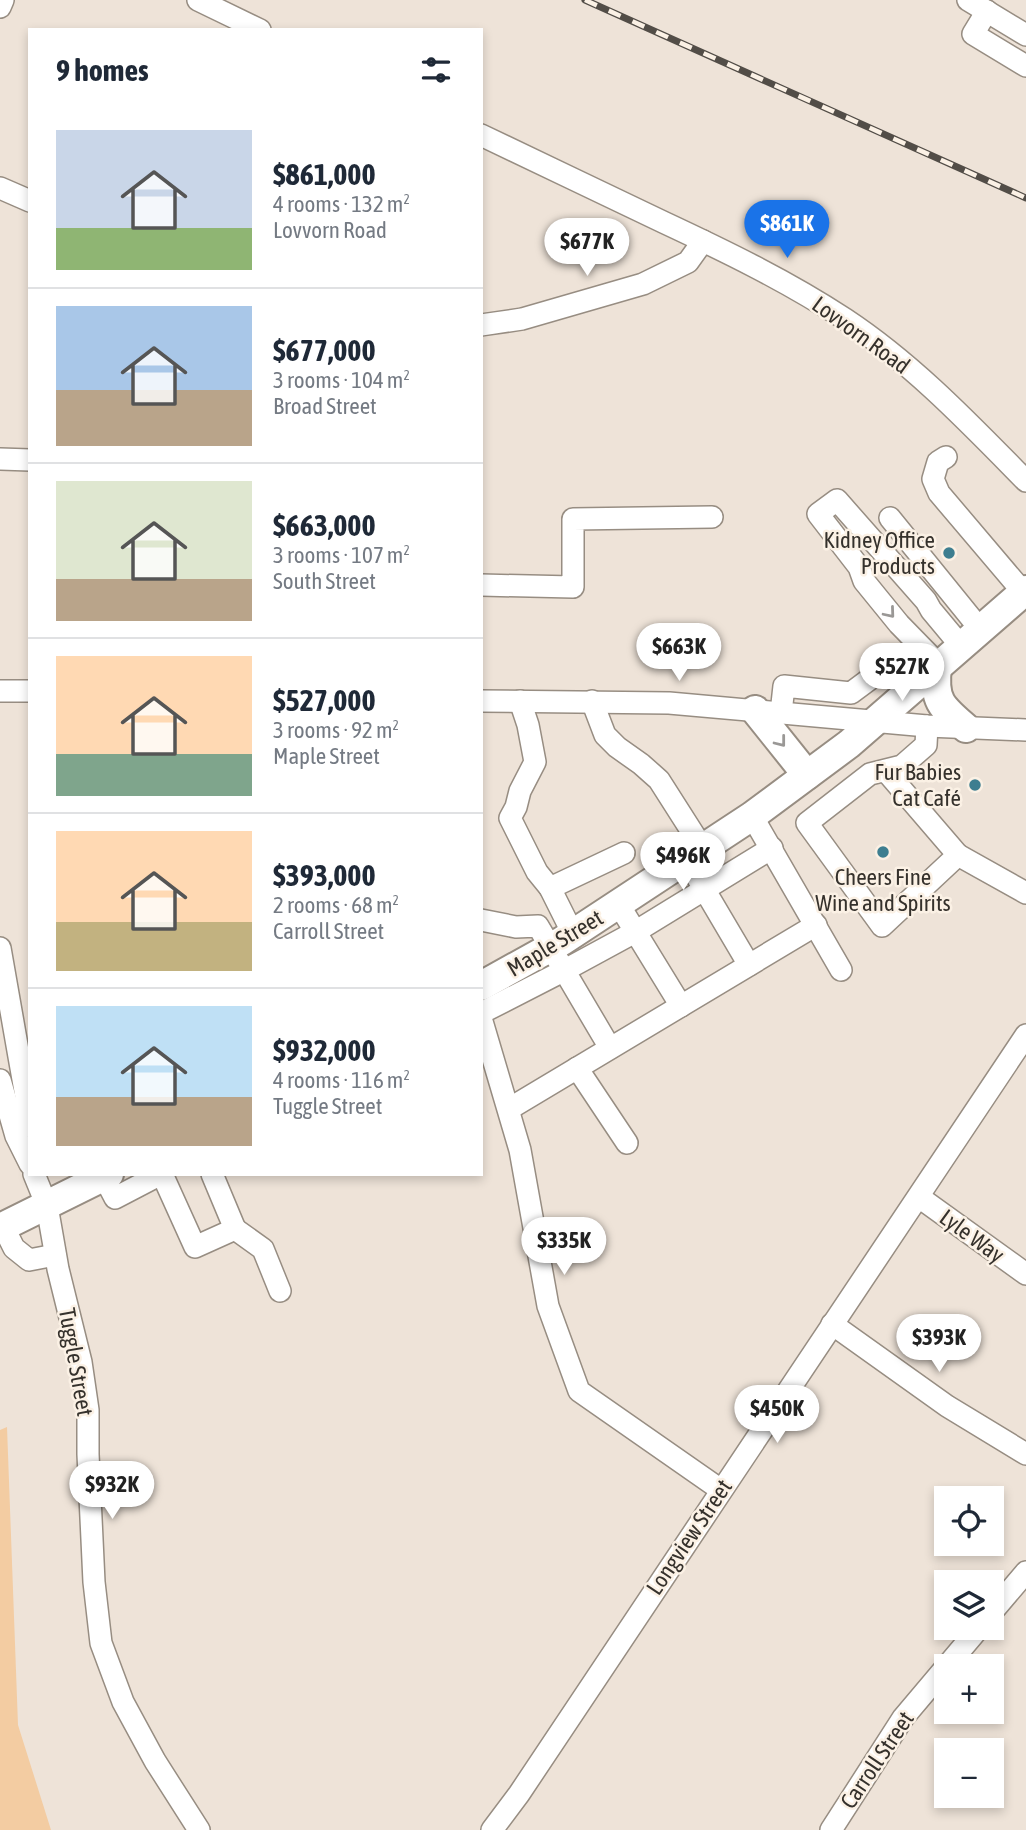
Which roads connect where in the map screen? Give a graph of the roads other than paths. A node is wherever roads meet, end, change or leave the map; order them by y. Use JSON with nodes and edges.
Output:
{"nodes":[{"id":1,"x":3,"y":0,"type":"edge"},
{"id":2,"x":198,"y":0,"type":"edge"},
{"id":3,"x":968,"y":0,"type":"edge"},
{"id":4,"x":0,"y":7,"type":"edge"},
{"id":5,"x":987,"y":12,"type":"junction"},
{"id":6,"x":256,"y":28,"type":"edge"},
{"id":7,"x":1026,"y":35,"type":"edge"},
{"id":8,"x":1026,"y":66,"type":"edge"},
{"id":9,"x":483,"y":136,"type":"edge"},
{"id":10,"x":0,"y":188,"type":"edge"},
{"id":11,"x":28,"y":200,"type":"edge"},
{"id":12,"x":703,"y":241,"type":"junction"},
{"id":13,"x":483,"y":326,"type":"edge"},
{"id":14,"x":946,"y":457,"type":"dead end"},
{"id":15,"x":0,"y":459,"type":"edge"},
{"id":16,"x":28,"y":460,"type":"edge"},
{"id":17,"x":1026,"y":481,"type":"edge"},
{"id":18,"x":712,"y":517,"type":"dead end"},
{"id":19,"x":890,"y":518,"type":"dead end"},
{"id":20,"x":483,"y":585,"type":"edge"},
{"id":21,"x":1025,"y":591,"type":"edge"},
{"id":22,"x":971,"y":637,"type":"junction"},
{"id":23,"x":938,"y":666,"type":"junction"},
{"id":24,"x":910,"y":690,"type":"junction"},
{"id":25,"x":0,"y":691,"type":"edge"},
{"id":26,"x":28,"y":691,"type":"edge"},
{"id":27,"x":483,"y":701,"type":"edge"},
{"id":28,"x":520,"y":701,"type":"junction"},
{"id":29,"x":592,"y":701,"type":"junction"},
{"id":30,"x":768,"y":711,"type":"junction"},
{"id":31,"x":873,"y":722,"type":"junction"},
{"id":32,"x":927,"y":726,"type":"junction"},
{"id":33,"x":966,"y":727,"type":"junction"},
{"id":34,"x":1026,"y":730,"type":"edge"},
{"id":35,"x":849,"y":744,"type":"junction"},
{"id":36,"x":878,"y":772,"type":"junction"},
{"id":37,"x":807,"y":775,"type":"junction"},
{"id":38,"x":831,"y":804,"type":"junction"},
{"id":39,"x":752,"y":816,"type":"junction"},
{"id":40,"x":772,"y":848,"type":"junction"},
{"id":41,"x":624,"y":853,"type":"dead end"},
{"id":42,"x":695,"y":854,"type":"junction"},
{"id":43,"x":958,"y":855,"type":"junction"},
{"id":44,"x":550,"y":888,"type":"junction"},
{"id":45,"x":704,"y":889,"type":"junction"},
{"id":46,"x":1026,"y":893,"type":"edge"},
{"id":47,"x":619,"y":905,"type":"junction"},
{"id":48,"x":483,"y":920,"type":"edge"},
{"id":49,"x":816,"y":925,"type":"junction"},
{"id":50,"x":635,"y":932,"type":"junction"},
{"id":51,"x":0,"y":948,"type":"edge"},
{"id":52,"x":563,"y":951,"type":"junction"},
{"id":53,"x":749,"y":965,"type":"junction"},
{"id":54,"x":841,"y":970,"type":"dead end"},
{"id":55,"x":483,"y":985,"type":"edge"},
{"id":56,"x":681,"y":1006,"type":"junction"},
{"id":57,"x":483,"y":1011,"type":"edge"},
{"id":58,"x":483,"y":1024,"type":"edge"},
{"id":59,"x":1026,"y":1035,"type":"edge"},
{"id":60,"x":610,"y":1048,"type":"junction"},
{"id":61,"x":577,"y":1068,"type":"junction"},
{"id":62,"x":2,"y":1090,"type":"edge"},
{"id":63,"x":28,"y":1108,"type":"edge"},
{"id":64,"x":509,"y":1109,"type":"junction"},
{"id":65,"x":627,"y":1143,"type":"dead end"},
{"id":66,"x":28,"y":1160,"type":"edge"},
{"id":67,"x":35,"y":1176,"type":"edge"},
{"id":68,"x":105,"y":1176,"type":"edge"},
{"id":69,"x":107,"y":1176,"type":"edge"},
{"id":70,"x":158,"y":1176,"type":"edge"},
{"id":71,"x":163,"y":1176,"type":"edge"},
{"id":72,"x":213,"y":1176,"type":"edge"},
{"id":73,"x":919,"y":1197,"type":"junction"},
{"id":74,"x":47,"y":1206,"type":"junction"},
{"id":75,"x":2,"y":1227,"type":"edge"},
{"id":76,"x":235,"y":1230,"type":"junction"},
{"id":77,"x":55,"y":1255,"type":"junction"},
{"id":78,"x":1026,"y":1274,"type":"edge"},
{"id":79,"x":279,"y":1291,"type":"dead end"},
{"id":80,"x":832,"y":1324,"type":"junction"},
{"id":81,"x":1026,"y":1454,"type":"edge"},
{"id":82,"x":721,"y":1490,"type":"junction"},
{"id":83,"x":1026,"y":1572,"type":"edge"},
{"id":84,"x":1004,"y":1598,"type":"edge"},
{"id":85,"x":969,"y":1640,"type":"edge"},
{"id":86,"x":199,"y":1830,"type":"edge"},
{"id":87,"x":492,"y":1830,"type":"edge"},
{"id":88,"x":831,"y":1830,"type":"edge"}],
"edges":[{"from":1,"to":4,"type":"street"},
{"from":2,"to":6,"type":"street"},
{"from":3,"to":5,"type":"street"},
{"from":5,"to":7,"type":"street"},
{"from":5,"to":8,"type":"street"},
{"from":9,"to":12,"type":"street","name":"Lovvorn Road"},
{"from":10,"to":11,"type":"street"},
{"from":12,"to":13,"type":"street"},
{"from":12,"to":17,"type":"street","name":"Lovvorn Road"},
{"from":14,"to":21,"type":"street"},
{"from":15,"to":16,"type":"street"},
{"from":18,"to":20,"type":"street"},
{"from":19,"to":22,"type":"street"},
{"from":21,"to":22,"type":"main road","name":"Maple Street"},
{"from":22,"to":23,"type":"main road","name":"Maple Street"},
{"from":22,"to":23,"type":"street","one_way":true},
{"from":23,"to":24,"type":"main road","name":"Maple Street"},
{"from":23,"to":33,"type":"main road"},
{"from":24,"to":30,"type":"street"},
{"from":24,"to":31,"type":"main road","name":"Maple Street"},
{"from":25,"to":26,"type":"street"},
{"from":27,"to":28,"type":"street"},
{"from":28,"to":29,"type":"street"},
{"from":28,"to":44,"type":"street"},
{"from":29,"to":30,"type":"street"},
{"from":29,"to":42,"type":"street"},
{"from":30,"to":31,"type":"street"},
{"from":30,"to":37,"type":"main road","one_way":true},
{"from":31,"to":32,"type":"street"},
{"from":31,"to":35,"type":"main road","name":"Maple Street"},
{"from":32,"to":33,"type":"street"},
{"from":32,"to":36,"type":"street"},
{"from":33,"to":34,"type":"street"},
{"from":35,"to":36,"type":"street"},
{"from":35,"to":37,"type":"main road","name":"Maple Street"},
{"from":36,"to":38,"type":"street"},
{"from":36,"to":43,"type":"street"},
{"from":37,"to":38,"type":"street"},
{"from":37,"to":39,"type":"main road","name":"Maple Street"},
{"from":38,"to":43,"type":"street"},
{"from":39,"to":40,"type":"street"},
{"from":39,"to":42,"type":"main road","name":"Maple Street"},
{"from":40,"to":45,"type":"street"},
{"from":40,"to":49,"type":"street"},
{"from":41,"to":44,"type":"street"},
{"from":42,"to":45,"type":"street"},
{"from":42,"to":47,"type":"main road","name":"Maple Street"},
{"from":43,"to":46,"type":"street"},
{"from":44,"to":52,"type":"street"},
{"from":45,"to":50,"type":"street"},
{"from":45,"to":53,"type":"street"},
{"from":47,"to":50,"type":"street"},
{"from":47,"to":52,"type":"main road","name":"Maple Street"},
{"from":48,"to":52,"type":"street"},
{"from":49,"to":53,"type":"street"},
{"from":49,"to":54,"type":"street"},
{"from":50,"to":52,"type":"street"},
{"from":50,"to":56,"type":"street"},
{"from":51,"to":63,"type":"street"},
{"from":52,"to":55,"type":"main road","name":"Maple Street"},
{"from":52,"to":57,"type":"street"},
{"from":52,"to":60,"type":"street"},
{"from":53,"to":56,"type":"street"},
{"from":56,"to":60,"type":"street"},
{"from":58,"to":64,"type":"street"},
{"from":59,"to":73,"type":"street","name":"Longview Street"},
{"from":60,"to":61,"type":"street"},
{"from":61,"to":64,"type":"street"},
{"from":61,"to":65,"type":"street"},
{"from":62,"to":66,"type":"street"},
{"from":64,"to":82,"type":"street"},
{"from":67,"to":74,"type":"street","name":"Tuggle Street"},
{"from":68,"to":74,"type":"main road"},
{"from":69,"to":70,"type":"street"},
{"from":71,"to":76,"type":"street"},
{"from":72,"to":76,"type":"street"},
{"from":73,"to":78,"type":"street","name":"Lyle Way"},
{"from":73,"to":80,"type":"street","name":"Longview Street"},
{"from":74,"to":75,"type":"main road"},
{"from":74,"to":77,"type":"street","name":"Tuggle Street"},
{"from":75,"to":77,"type":"street"},
{"from":76,"to":79,"type":"street"},
{"from":77,"to":86,"type":"street","name":"Tuggle Street"},
{"from":80,"to":81,"type":"street"},
{"from":80,"to":82,"type":"street","name":"Longview Street"},
{"from":82,"to":87,"type":"street","name":"Longview Street"},
{"from":83,"to":84,"type":"street"},
{"from":85,"to":88,"type":"street","name":"Carroll Street"}]}
